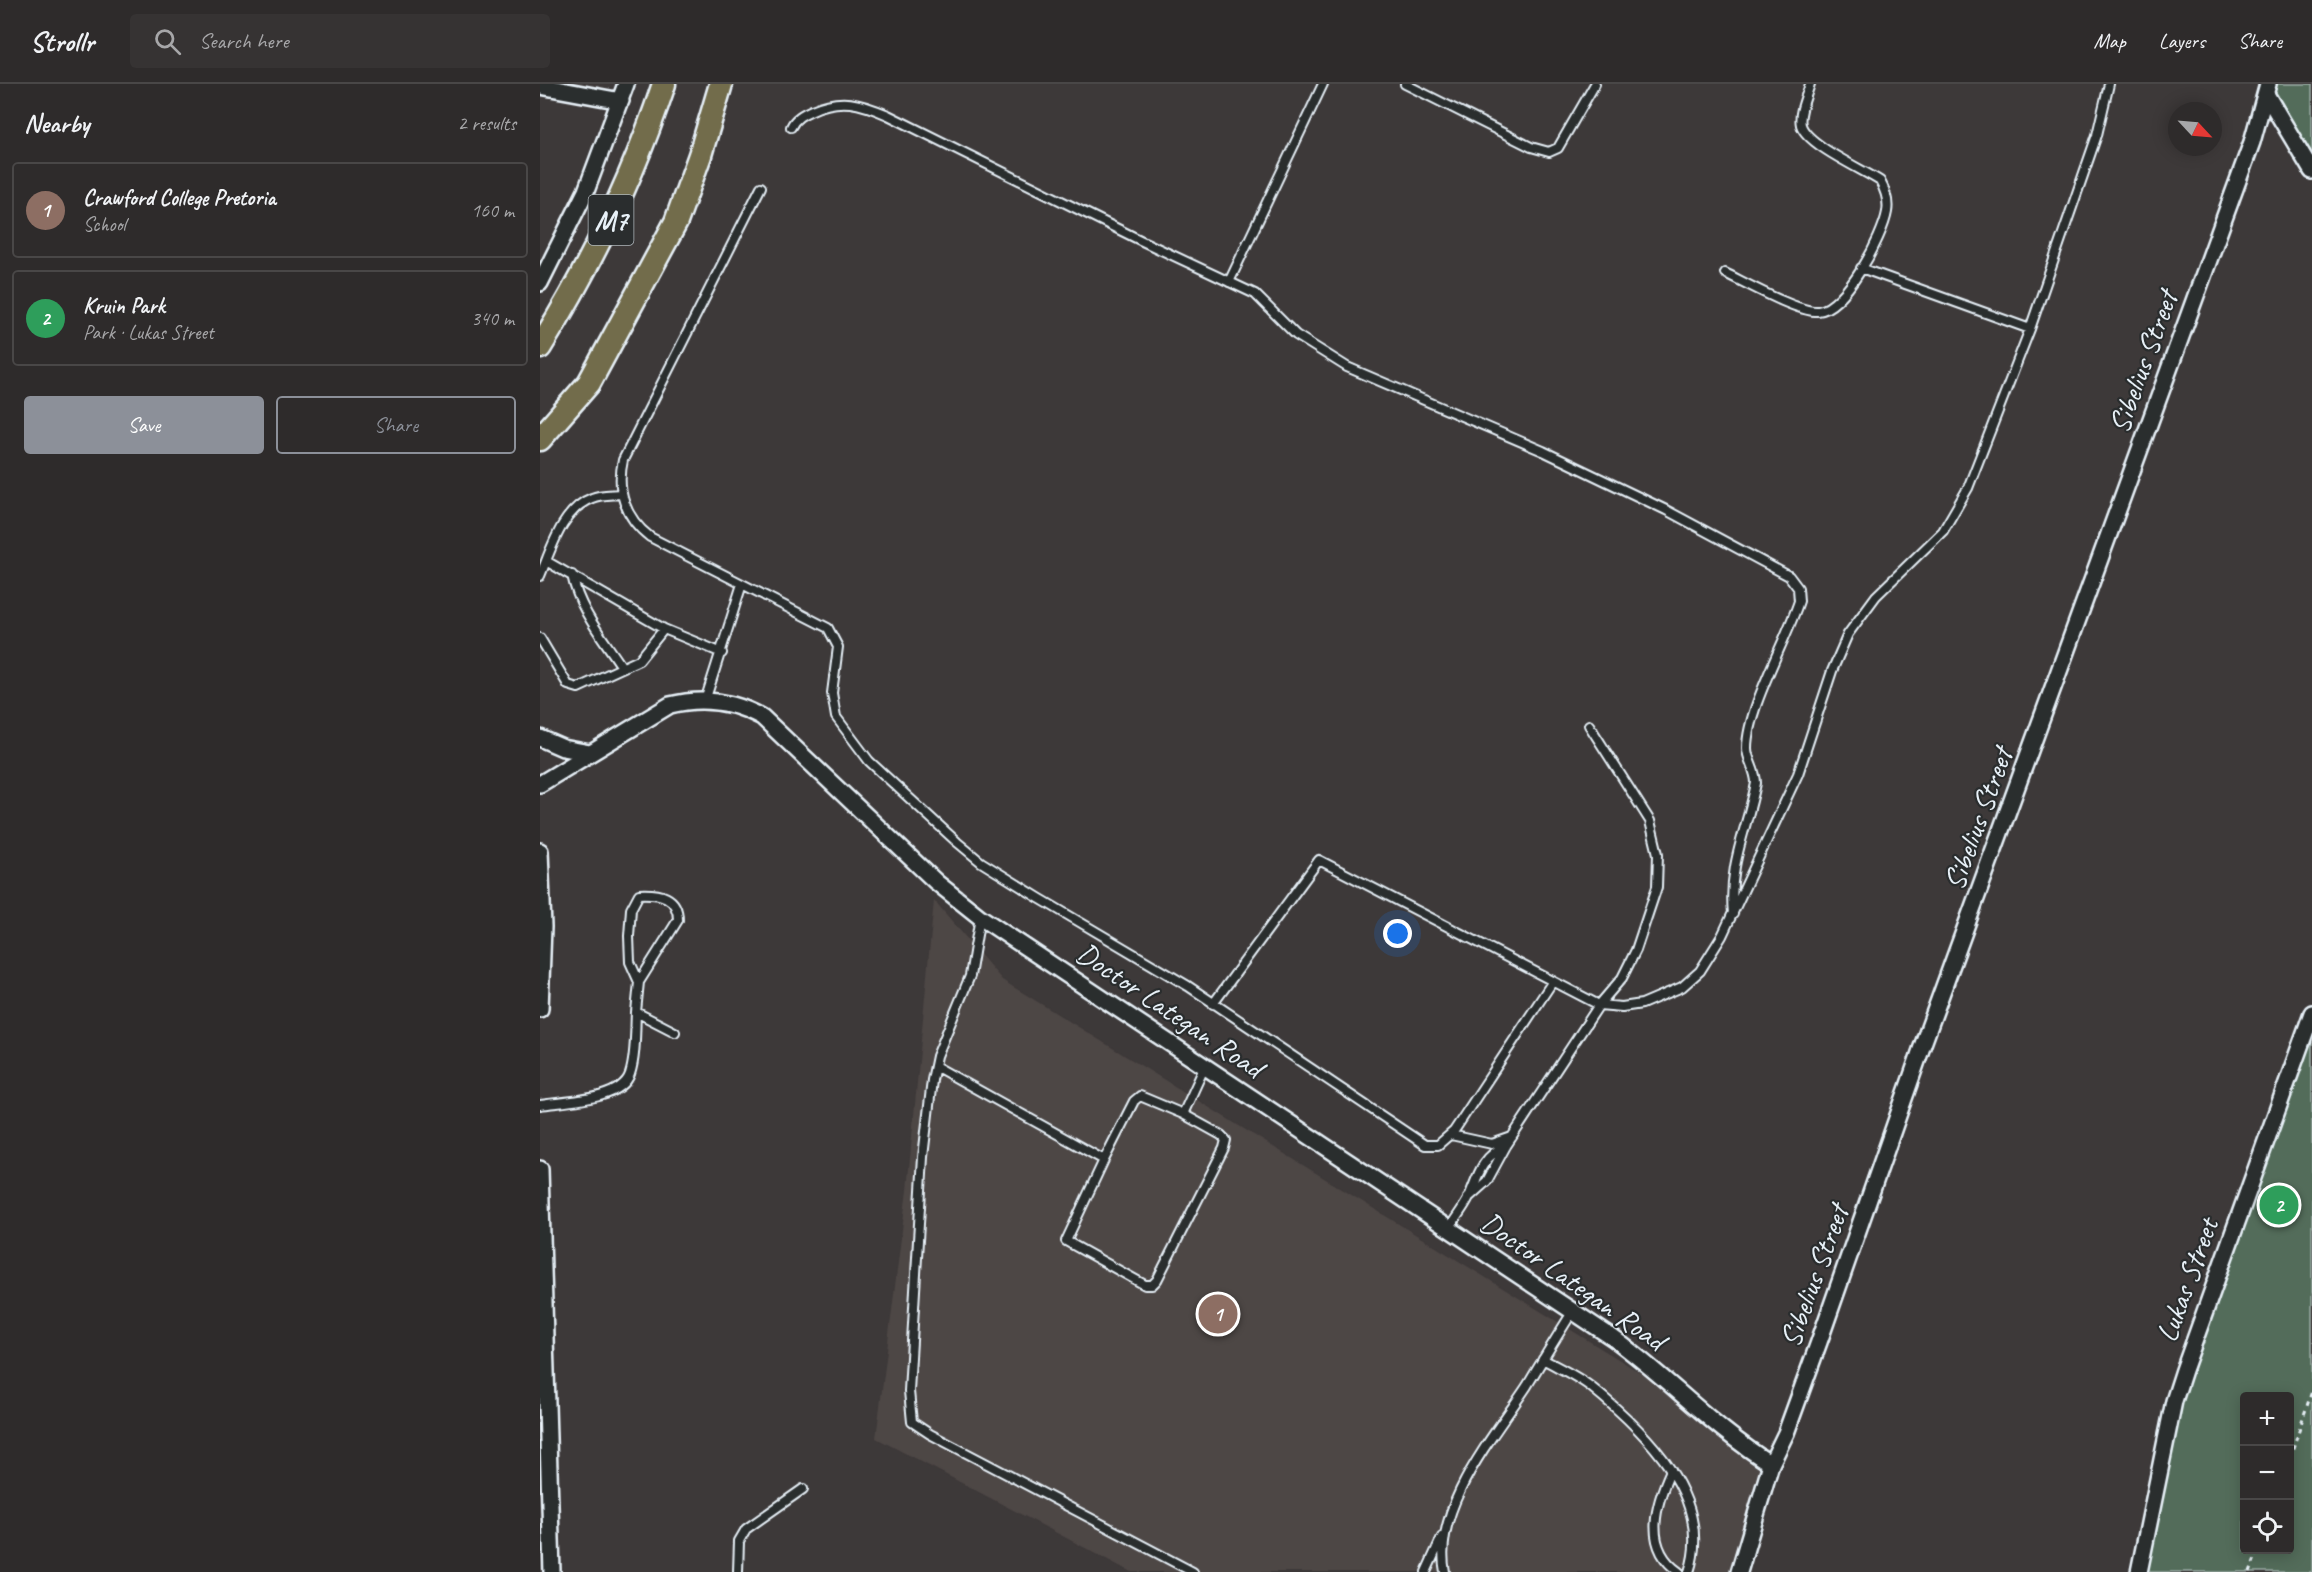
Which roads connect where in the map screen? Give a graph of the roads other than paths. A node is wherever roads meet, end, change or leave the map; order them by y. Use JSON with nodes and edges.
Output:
{"nodes":[{"id":1,"x":626,"y":84,"type":"edge"},
{"id":2,"x":664,"y":84,"type":"edge"},
{"id":3,"x":721,"y":84,"type":"edge"},
{"id":4,"x":1323,"y":84,"type":"edge"},
{"id":5,"x":1405,"y":84,"type":"edge"},
{"id":6,"x":1596,"y":84,"type":"edge"},
{"id":7,"x":1810,"y":84,"type":"edge"},
{"id":8,"x":2109,"y":84,"type":"edge"},
{"id":9,"x":540,"y":86,"type":"edge"},
{"id":10,"x":2267,"y":89,"type":"edge"},
{"id":11,"x":621,"y":100,"type":"junction"},
{"id":12,"x":790,"y":127,"type":"dead end"},
{"id":13,"x":2312,"y":171,"type":"edge"},
{"id":14,"x":761,"y":187,"type":"dead end"},
{"id":15,"x":1861,"y":268,"type":"junction"},
{"id":16,"x":1725,"y":273,"type":"dead end"},
{"id":17,"x":1229,"y":282,"type":"junction"},
{"id":18,"x":540,"y":283,"type":"edge"},
{"id":19,"x":2030,"y":328,"type":"junction"},
{"id":20,"x":540,"y":347,"type":"edge"},
{"id":21,"x":590,"y":383,"type":"junction"},
{"id":22,"x":540,"y":439,"type":"edge"},
{"id":23,"x":540,"y":457,"type":"edge"},
{"id":24,"x":621,"y":494,"type":"junction"},
{"id":25,"x":546,"y":561,"type":"junction"},
{"id":26,"x":572,"y":575,"type":"junction"},
{"id":27,"x":540,"y":576,"type":"edge"},
{"id":28,"x":742,"y":584,"type":"junction"},
{"id":29,"x":664,"y":629,"type":"junction"},
{"id":30,"x":540,"y":638,"type":"edge"},
{"id":31,"x":722,"y":653,"type":"junction"},
{"id":32,"x":622,"y":667,"type":"junction"},
{"id":33,"x":705,"y":701,"type":"junction"},
{"id":34,"x":1589,"y":725,"type":"dead end"},
{"id":35,"x":540,"y":738,"type":"edge"},
{"id":36,"x":590,"y":753,"type":"junction"},
{"id":37,"x":540,"y":784,"type":"edge"},
{"id":38,"x":540,"y":851,"type":"edge"},
{"id":39,"x":1734,"y":915,"type":"junction"},
{"id":40,"x":980,"y":917,"type":"junction"},
{"id":41,"x":1553,"y":981,"type":"junction"},
{"id":42,"x":639,"y":982,"type":"junction"},
{"id":43,"x":1213,"y":1004,"type":"junction"},
{"id":44,"x":1599,"y":1005,"type":"junction"},
{"id":45,"x":540,"y":1009,"type":"edge"},
{"id":46,"x":636,"y":1012,"type":"junction"},
{"id":47,"x":2312,"y":1013,"type":"edge"},
{"id":48,"x":675,"y":1032,"type":"dead end"},
{"id":49,"x":935,"y":1066,"type":"junction"},
{"id":50,"x":1205,"y":1066,"type":"junction"},
{"id":51,"x":540,"y":1105,"type":"edge"},
{"id":52,"x":1183,"y":1114,"type":"junction"},
{"id":53,"x":1451,"y":1135,"type":"junction"},
{"id":54,"x":1514,"y":1136,"type":"junction"},
{"id":55,"x":1506,"y":1146,"type":"junction"},
{"id":56,"x":1104,"y":1160,"type":"junction"},
{"id":57,"x":540,"y":1169,"type":"edge"},
{"id":58,"x":1468,"y":1198,"type":"junction"},
{"id":59,"x":1449,"y":1229,"type":"junction"},
{"id":60,"x":542,"y":1269,"type":"edge"},
{"id":61,"x":542,"y":1288,"type":"edge"},
{"id":62,"x":1573,"y":1311,"type":"junction"},
{"id":63,"x":1543,"y":1359,"type":"junction"},
{"id":64,"x":1771,"y":1464,"type":"junction"},
{"id":65,"x":1671,"y":1470,"type":"junction"},
{"id":66,"x":803,"y":1489,"type":"dead end"},
{"id":67,"x":1448,"y":1525,"type":"junction"},
{"id":68,"x":552,"y":1572,"type":"edge"},
{"id":69,"x":738,"y":1572,"type":"edge"},
{"id":70,"x":1193,"y":1572,"type":"edge"},
{"id":71,"x":1426,"y":1572,"type":"edge"},
{"id":72,"x":1445,"y":1572,"type":"edge"},
{"id":73,"x":1679,"y":1572,"type":"edge"},
{"id":74,"x":1689,"y":1572,"type":"edge"},
{"id":75,"x":1739,"y":1572,"type":"edge"},
{"id":76,"x":2139,"y":1572,"type":"edge"}],
"edges":[{"from":1,"to":11,"type":"street"},
{"from":2,"to":20,"type":"main road","number":"M7"},
{"from":3,"to":21,"type":"main road","number":"M7"},
{"from":4,"to":17,"type":"lane"},
{"from":5,"to":6,"type":"lane"},
{"from":7,"to":15,"type":"lane"},
{"from":8,"to":19,"type":"lane"},
{"from":9,"to":11,"type":"street"},
{"from":10,"to":13,"type":"street"},
{"from":10,"to":64,"type":"street","name":"Sibelius Street"},
{"from":11,"to":18,"type":"street"},
{"from":12,"to":17,"type":"lane"},
{"from":14,"to":24,"type":"lane"},
{"from":15,"to":16,"type":"lane"},
{"from":15,"to":19,"type":"lane"},
{"from":17,"to":39,"type":"lane"},
{"from":19,"to":39,"type":"lane"},
{"from":21,"to":22,"type":"main road","number":"M7"},
{"from":21,"to":23,"type":"main road"},
{"from":24,"to":25,"type":"lane"},
{"from":24,"to":28,"type":"lane"},
{"from":25,"to":26,"type":"lane"},
{"from":25,"to":27,"type":"lane"},
{"from":26,"to":29,"type":"lane"},
{"from":26,"to":32,"type":"lane"},
{"from":28,"to":31,"type":"lane"},
{"from":28,"to":43,"type":"lane"},
{"from":29,"to":31,"type":"lane"},
{"from":29,"to":32,"type":"lane"},
{"from":30,"to":32,"type":"lane"},
{"from":31,"to":33,"type":"lane"},
{"from":33,"to":36,"type":"street","name":"Doctor Lategan Road"},
{"from":33,"to":40,"type":"street","name":"Doctor Lategan Road"},
{"from":34,"to":44,"type":"lane"},
{"from":35,"to":36,"type":"street"},
{"from":36,"to":37,"type":"street","name":"Doctor Lategan Road"},
{"from":38,"to":45,"type":"street"},
{"from":39,"to":44,"type":"lane"},
{"from":40,"to":49,"type":"lane"},
{"from":40,"to":50,"type":"street","name":"Doctor Lategan Road"},
{"from":41,"to":43,"type":"lane"},
{"from":41,"to":44,"type":"lane"},
{"from":41,"to":53,"type":"lane"},
{"from":42,"to":42,"type":"lane"},
{"from":42,"to":46,"type":"lane"},
{"from":43,"to":53,"type":"lane"},
{"from":44,"to":54,"type":"lane"},
{"from":46,"to":48,"type":"lane"},
{"from":46,"to":51,"type":"lane"},
{"from":47,"to":76,"type":"street","name":"Lukas Street"},
{"from":49,"to":56,"type":"lane"},
{"from":49,"to":70,"type":"lane"},
{"from":50,"to":52,"type":"lane"},
{"from":50,"to":59,"type":"street","name":"Doctor Lategan Road"},
{"from":52,"to":56,"type":"lane"},
{"from":52,"to":56,"type":"lane"},
{"from":53,"to":54,"type":"lane"},
{"from":54,"to":55,"type":"lane"},
{"from":55,"to":58,"type":"lane"},
{"from":55,"to":58,"type":"lane"},
{"from":57,"to":60,"type":"street"},
{"from":58,"to":59,"type":"lane"},
{"from":59,"to":62,"type":"street","name":"Doctor Lategan Road"},
{"from":60,"to":61,"type":"street"},
{"from":61,"to":68,"type":"street"},
{"from":62,"to":63,"type":"lane"},
{"from":62,"to":64,"type":"street","name":"Doctor Lategan Road"},
{"from":63,"to":65,"type":"lane"},
{"from":63,"to":67,"type":"lane"},
{"from":64,"to":75,"type":"street","name":"Sibelius Street"},
{"from":65,"to":73,"type":"lane"},
{"from":65,"to":74,"type":"lane"},
{"from":66,"to":69,"type":"lane"},
{"from":67,"to":71,"type":"lane"},
{"from":67,"to":72,"type":"lane"}]}
